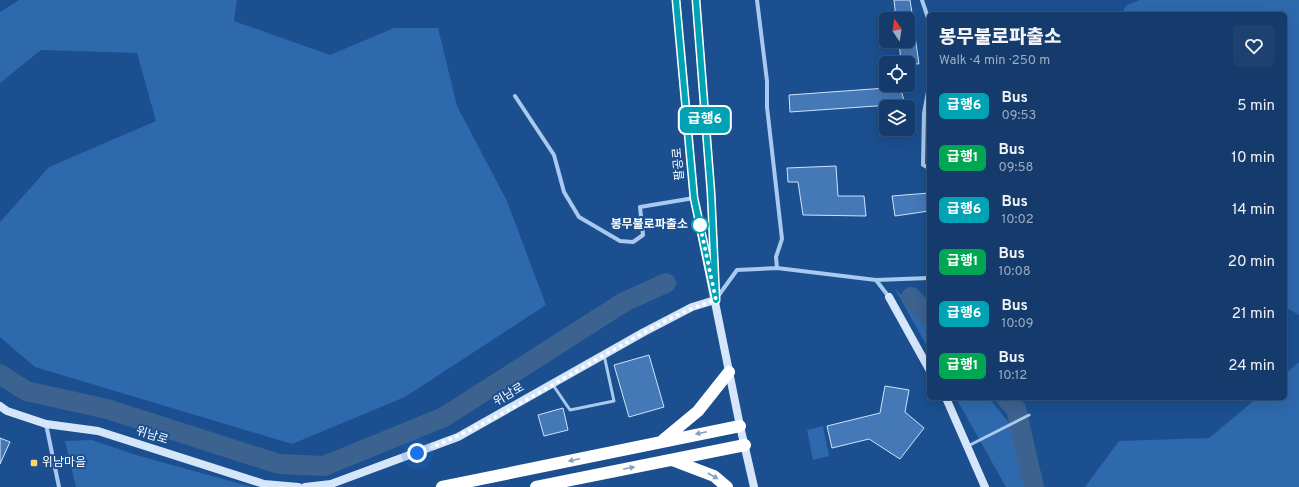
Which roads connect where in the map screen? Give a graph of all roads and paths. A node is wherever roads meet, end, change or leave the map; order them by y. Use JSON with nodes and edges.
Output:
{"nodes":[{"id":1,"x":676,"y":0,"type":"edge"},
{"id":2,"x":696,"y":0,"type":"edge"},
{"id":3,"x":757,"y":0,"type":"edge"},
{"id":4,"x":922,"y":0,"type":"edge"},
{"id":5,"x":927,"y":15,"type":"edge"},
{"id":6,"x":515,"y":96,"type":"dead end"},
{"id":7,"x":927,"y":97,"type":"edge"},
{"id":8,"x":927,"y":167,"type":"edge"},
{"id":9,"x":694,"y":198,"type":"junction"},
{"id":10,"x":776,"y":268,"type":"junction"},
{"id":11,"x":927,"y":278,"type":"edge"},
{"id":12,"x":876,"y":280,"type":"junction"},
{"id":13,"x":889,"y":297,"type":"joint"},
{"id":14,"x":716,"y":300,"type":"junction"},
{"id":15,"x":604,"y":355,"type":"junction"},
{"id":16,"x":927,"y":365,"type":"edge"},
{"id":17,"x":729,"y":372,"type":"junction"},
{"id":18,"x":552,"y":384,"type":"junction"},
{"id":19,"x":947,"y":400,"type":"edge"},
{"id":20,"x":0,"y":406,"type":"edge"},
{"id":21,"x":1029,"y":415,"type":"dead end"},
{"id":22,"x":46,"y":424,"type":"junction"},
{"id":23,"x":740,"y":426,"type":"junction"},
{"id":24,"x":661,"y":442,"type":"junction"},
{"id":25,"x":745,"y":445,"type":"junction"},
{"id":26,"x":968,"y":446,"type":"junction"},
{"id":27,"x":671,"y":459,"type":"junction"},
{"id":28,"x":59,"y":487,"type":"edge"},
{"id":29,"x":298,"y":487,"type":"edge"},
{"id":30,"x":305,"y":487,"type":"edge"},
{"id":31,"x":442,"y":487,"type":"edge"},
{"id":32,"x":536,"y":487,"type":"edge"},
{"id":33,"x":727,"y":487,"type":"edge"},
{"id":34,"x":754,"y":487,"type":"edge"},
{"id":35,"x":985,"y":487,"type":"edge"}],
"edges":[{"from":1,"to":9,"type":"street","name":"팔공로"},
{"from":2,"to":14,"type":"street","name":"팔공로"},
{"from":3,"to":10,"type":"street"},
{"from":4,"to":5,"type":"street"},
{"from":6,"to":9,"type":"street"},
{"from":7,"to":8,"type":"street"},
{"from":9,"to":14,"type":"street","name":"팔공로"},
{"from":10,"to":12,"type":"street"},
{"from":10,"to":14,"type":"street"},
{"from":11,"to":12,"type":"street"},
{"from":12,"to":13,"type":"street"},
{"from":13,"to":16,"type":"street"},
{"from":14,"to":15,"type":"street","name":"위남로"},
{"from":14,"to":17,"type":"street","name":"팔공로"},
{"from":15,"to":18,"type":"street","name":"위남로"},
{"from":15,"to":18,"type":"lane"},
{"from":17,"to":23,"type":"street","name":"팔공로"},
{"from":17,"to":24,"type":"highway"},
{"from":18,"to":30,"type":"street","name":"위남로"},
{"from":19,"to":26,"type":"street"},
{"from":20,"to":22,"type":"street","name":"위남로"},
{"from":21,"to":26,"type":"lane"},
{"from":22,"to":28,"type":"street"},
{"from":22,"to":29,"type":"street","name":"위남로"},
{"from":23,"to":24,"type":"highway","one_way":true},
{"from":23,"to":25,"type":"street","name":"팔공로"},
{"from":24,"to":31,"type":"highway","one_way":true},
{"from":25,"to":27,"type":"highway"},
{"from":25,"to":34,"type":"street","name":"팔공로"},
{"from":26,"to":35,"type":"street"},
{"from":32,"to":27,"type":"highway","one_way":true},
{"from":27,"to":33,"type":"highway","one_way":true}]}
